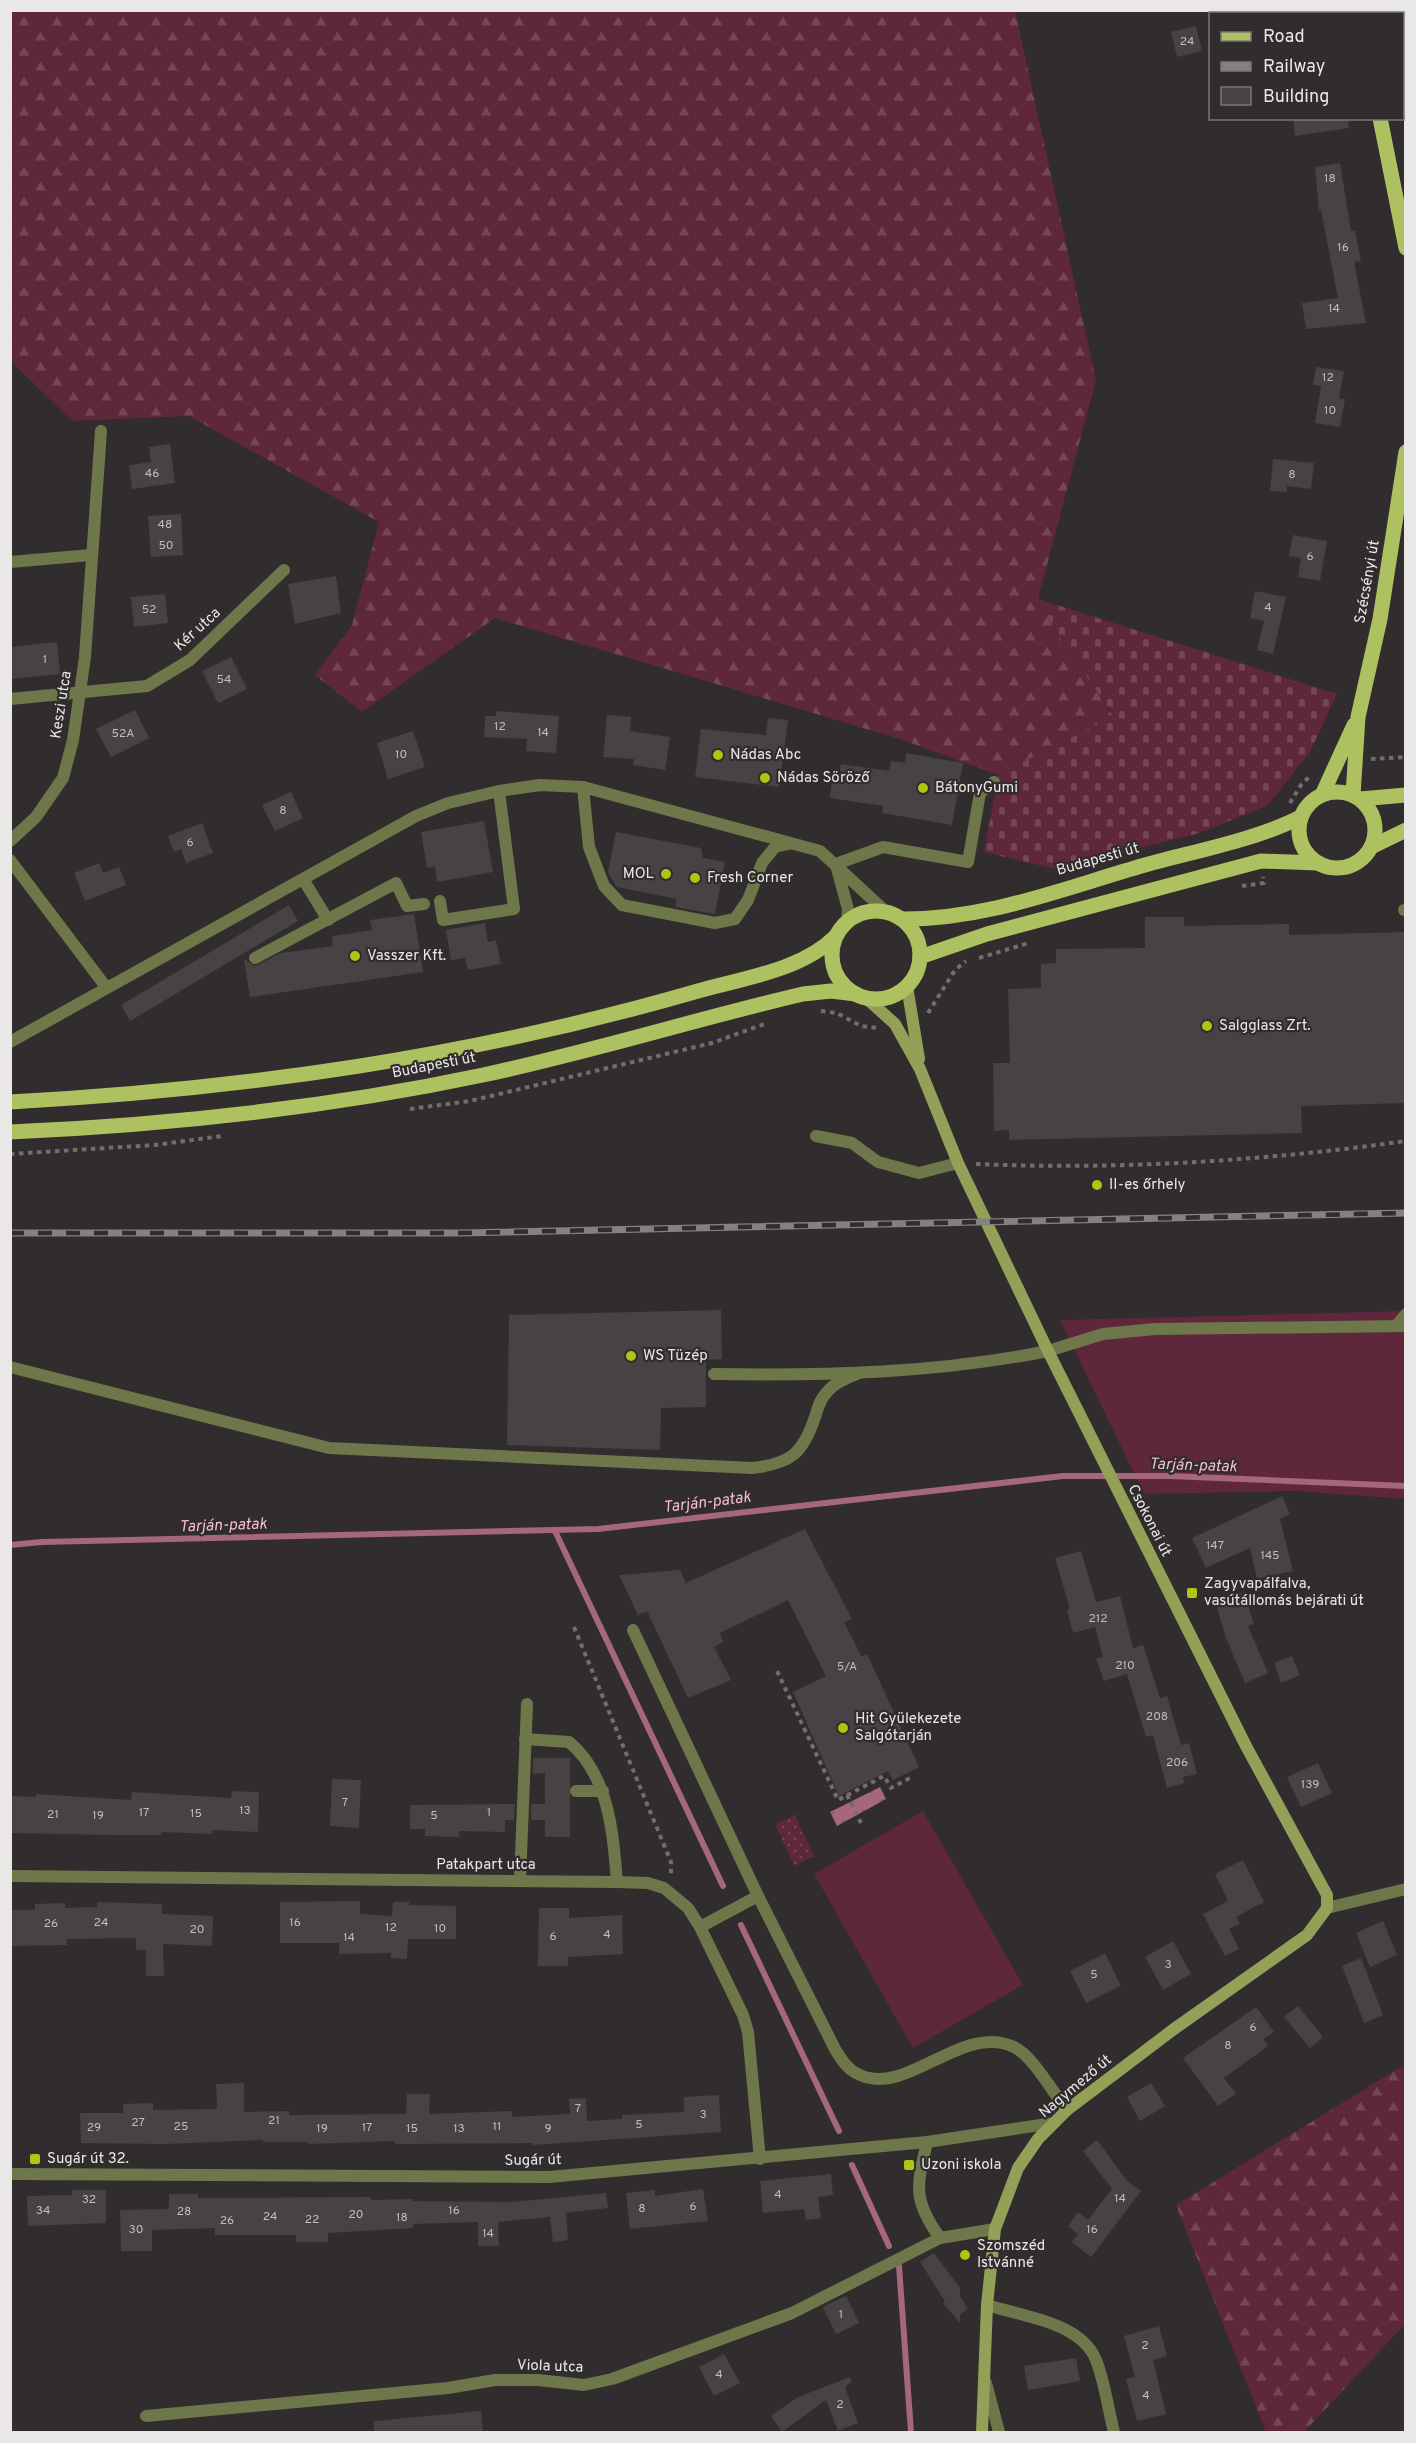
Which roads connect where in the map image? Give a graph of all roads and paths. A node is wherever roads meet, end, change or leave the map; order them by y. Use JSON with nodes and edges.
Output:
{"nodes":[{"id":1,"x":1380,"y":120,"type":"edge"},
{"id":2,"x":1406,"y":248,"type":"edge"},
{"id":3,"x":101,"y":431,"type":"dead end"},
{"id":4,"x":1406,"y":452,"type":"edge"},
{"id":5,"x":91,"y":555,"type":"junction"},
{"id":6,"x":10,"y":562,"type":"edge"},
{"id":7,"x":284,"y":570,"type":"dead end"},
{"id":8,"x":81,"y":693,"type":"junction"},
{"id":9,"x":10,"y":699,"type":"edge"},
{"id":10,"x":1358,"y":717,"type":"junction"},
{"id":11,"x":1406,"y":757,"type":"edge"},
{"id":12,"x":1358,"y":759,"type":"junction"},
{"id":13,"x":994,"y":782,"type":"dead end"},
{"id":14,"x":583,"y":787,"type":"junction"},
{"id":15,"x":499,"y":791,"type":"junction"},
{"id":16,"x":1322,"y":795,"type":"junction"},
{"id":17,"x":1406,"y":795,"type":"edge"},
{"id":18,"x":1357,"y":797,"type":"junction"},
{"id":19,"x":1301,"y":817,"type":"junction"},
{"id":20,"x":1406,"y":830,"type":"edge"},
{"id":21,"x":10,"y":841,"type":"edge"},
{"id":22,"x":788,"y":844,"type":"junction"},
{"id":23,"x":1371,"y":847,"type":"junction"},
{"id":24,"x":10,"y":860,"type":"edge"},
{"id":25,"x":1318,"y":863,"type":"junction"},
{"id":26,"x":836,"y":864,"type":"junction"},
{"id":27,"x":303,"y":879,"type":"junction"},
{"id":28,"x":440,"y":901,"type":"dead end"},
{"id":29,"x":424,"y":904,"type":"dead end"},
{"id":30,"x":885,"y":911,"type":"junction"},
{"id":31,"x":901,"y":919,"type":"junction"},
{"id":32,"x":328,"y":920,"type":"junction"},
{"id":33,"x":847,"y":921,"type":"junction"},
{"id":34,"x":836,"y":936,"type":"junction"},
{"id":35,"x":920,"y":957,"type":"junction"},
{"id":36,"x":255,"y":958,"type":"dead end"},
{"id":37,"x":966,"y":961,"type":"dead end"},
{"id":38,"x":907,"y":986,"type":"junction"},
{"id":39,"x":106,"y":987,"type":"junction"},
{"id":40,"x":860,"y":996,"type":"junction"},
{"id":41,"x":813,"y":1010,"type":"dead end"},
{"id":42,"x":912,"y":1018,"type":"junction"},
{"id":43,"x":770,"y":1021,"type":"dead end"},
{"id":44,"x":895,"y":1024,"type":"junction"},
{"id":45,"x":10,"y":1042,"type":"edge"},
{"id":46,"x":920,"y":1069,"type":"junction"},
{"id":47,"x":470,"y":1101,"type":"dead end"},
{"id":48,"x":10,"y":1102,"type":"edge"},
{"id":49,"x":10,"y":1132,"type":"edge"},
{"id":50,"x":816,"y":1136,"type":"dead end"},
{"id":51,"x":1406,"y":1141,"type":"edge"},
{"id":52,"x":958,"y":1163,"type":"junction"},
{"id":53,"x":1406,"y":1314,"type":"edge"},
{"id":54,"x":1401,"y":1326,"type":"edge"},
{"id":55,"x":1048,"y":1352,"type":"junction"},
{"id":56,"x":10,"y":1367,"type":"edge"},
{"id":57,"x":859,"y":1373,"type":"junction"},
{"id":58,"x":714,"y":1374,"type":"dead end"},
{"id":59,"x":573,"y":1627,"type":"dead end"},
{"id":60,"x":633,"y":1630,"type":"dead end"},
{"id":61,"x":777,"y":1671,"type":"dead end"},
{"id":62,"x":527,"y":1704,"type":"dead end"},
{"id":63,"x":525,"y":1739,"type":"junction"},
{"id":64,"x":905,"y":1774,"type":"dead end"},
{"id":65,"x":576,"y":1791,"type":"dead end"},
{"id":66,"x":603,"y":1791,"type":"junction"},
{"id":67,"x":848,"y":1795,"type":"junction"},
{"id":68,"x":861,"y":1823,"type":"dead end"},
{"id":69,"x":10,"y":1876,"type":"edge"},
{"id":70,"x":520,"y":1881,"type":"junction"},
{"id":71,"x":617,"y":1881,"type":"junction"},
{"id":72,"x":1406,"y":1890,"type":"edge"},
{"id":73,"x":671,"y":1893,"type":"junction"},
{"id":74,"x":758,"y":1896,"type":"junction"},
{"id":75,"x":1327,"y":1908,"type":"junction"},
{"id":76,"x":699,"y":1927,"type":"junction"},
{"id":77,"x":1067,"y":2110,"type":"junction"},
{"id":78,"x":1054,"y":2123,"type":"junction"},
{"id":79,"x":927,"y":2142,"type":"junction"},
{"id":80,"x":760,"y":2159,"type":"junction"},
{"id":81,"x":10,"y":2174,"type":"edge"},
{"id":82,"x":995,"y":2229,"type":"junction"},
{"id":83,"x":940,"y":2238,"type":"junction"},
{"id":84,"x":987,"y":2305,"type":"junction"},
{"id":85,"x":984,"y":2376,"type":"junction"},
{"id":86,"x":146,"y":2416,"type":"dead end"},
{"id":87,"x":982,"y":2433,"type":"edge"},
{"id":88,"x":999,"y":2433,"type":"edge"},
{"id":89,"x":1114,"y":2433,"type":"edge"}],
"edges":[{"from":1,"to":2,"type":"main road"},
{"from":3,"to":5,"type":"street","name":"Keszi utca"},
{"from":4,"to":10,"type":"main road","name":"Szécsényi út"},
{"from":5,"to":6,"type":"street"},
{"from":5,"to":8,"type":"street","name":"Keszi utca"},
{"from":7,"to":8,"type":"street","name":"Kér utca"},
{"from":8,"to":9,"type":"street","name":"Kér utca"},
{"from":8,"to":21,"type":"street","name":"Keszi utca"},
{"from":10,"to":12,"type":"main road","name":"Szécsényi út"},
{"from":10,"to":16,"type":"main road","name":"Szécsényi út"},
{"from":11,"to":12,"type":"path"},
{"from":12,"to":18,"type":"main road","name":"Szécsényi út"},
{"from":13,"to":26,"type":"street"},
{"from":14,"to":15,"type":"street"},
{"from":14,"to":22,"type":"street"},
{"from":14,"to":22,"type":"street"},
{"from":15,"to":27,"type":"street"},
{"from":15,"to":28,"type":"street"},
{"from":16,"to":18,"type":"main road"},
{"from":16,"to":19,"type":"main road"},
{"from":17,"to":18,"type":"main road"},
{"from":18,"to":23,"type":"main road"},
{"from":19,"to":25,"type":"main road"},
{"from":19,"to":31,"type":"main road","name":"Budapesti út"},
{"from":20,"to":23,"type":"main road"},
{"from":22,"to":26,"type":"street"},
{"from":23,"to":25,"type":"main road"},
{"from":24,"to":39,"type":"street"},
{"from":25,"to":35,"type":"main road"},
{"from":26,"to":30,"type":"street"},
{"from":26,"to":33,"type":"street"},
{"from":27,"to":32,"type":"street"},
{"from":27,"to":39,"type":"street"},
{"from":29,"to":32,"type":"street"},
{"from":30,"to":31,"type":"main road"},
{"from":30,"to":33,"type":"main road"},
{"from":31,"to":35,"type":"main road"},
{"from":32,"to":36,"type":"street"},
{"from":33,"to":34,"type":"main road"},
{"from":34,"to":40,"type":"main road"},
{"from":34,"to":48,"type":"main road","name":"Budapesti út"},
{"from":35,"to":38,"type":"main road"},
{"from":37,"to":42,"type":"path"},
{"from":38,"to":40,"type":"main road"},
{"from":38,"to":42,"type":"main road"},
{"from":39,"to":45,"type":"street"},
{"from":40,"to":44,"type":"main road"},
{"from":40,"to":49,"type":"main road","name":"Budapesti út"},
{"from":41,"to":44,"type":"path"},
{"from":42,"to":46,"type":"main road"},
{"from":43,"to":47,"type":"path"},
{"from":44,"to":46,"type":"main road"},
{"from":46,"to":52,"type":"main road","name":"Csokonai út"},
{"from":50,"to":52,"type":"street"},
{"from":51,"to":52,"type":"path"},
{"from":52,"to":55,"type":"main road","name":"Csokonai út"},
{"from":53,"to":54,"type":"street"},
{"from":54,"to":55,"type":"street"},
{"from":55,"to":57,"type":"street"},
{"from":55,"to":75,"type":"main road","name":"Csokonai út"},
{"from":56,"to":57,"type":"street"},
{"from":57,"to":58,"type":"street"},
{"from":59,"to":73,"type":"path"},
{"from":60,"to":74,"type":"street"},
{"from":61,"to":67,"type":"path"},
{"from":62,"to":63,"type":"street"},
{"from":63,"to":66,"type":"street"},
{"from":63,"to":70,"type":"street"},
{"from":64,"to":67,"type":"path"},
{"from":65,"to":66,"type":"street"},
{"from":66,"to":71,"type":"street"},
{"from":67,"to":68,"type":"path"},
{"from":69,"to":70,"type":"street","name":"Patakpart utca"},
{"from":70,"to":71,"type":"street","name":"Patakpart utca"},
{"from":71,"to":73,"type":"street","name":"Patakpart utca"},
{"from":72,"to":75,"type":"street"},
{"from":73,"to":76,"type":"street","name":"Patakpart utca"},
{"from":74,"to":76,"type":"street"},
{"from":74,"to":77,"type":"street"},
{"from":75,"to":77,"type":"main road","name":"Nagymező út"},
{"from":76,"to":80,"type":"street","name":"Patakpart utca"},
{"from":77,"to":78,"type":"main road","name":"Nagymező út"},
{"from":78,"to":79,"type":"street","name":"Sugár út"},
{"from":78,"to":82,"type":"main road","name":"Nagymező út"},
{"from":79,"to":80,"type":"street","name":"Sugár út"},
{"from":79,"to":83,"type":"street"},
{"from":80,"to":81,"type":"street","name":"Sugár út"},
{"from":82,"to":83,"type":"street","name":"Viola utca"},
{"from":82,"to":84,"type":"main road","name":"Nagymező út"},
{"from":83,"to":86,"type":"street","name":"Viola utca"},
{"from":84,"to":85,"type":"main road","name":"Nagymező út"},
{"from":84,"to":89,"type":"street"},
{"from":85,"to":87,"type":"main road","name":"Nagymező út"},
{"from":85,"to":88,"type":"street","name":"Nagymező út"}]}
